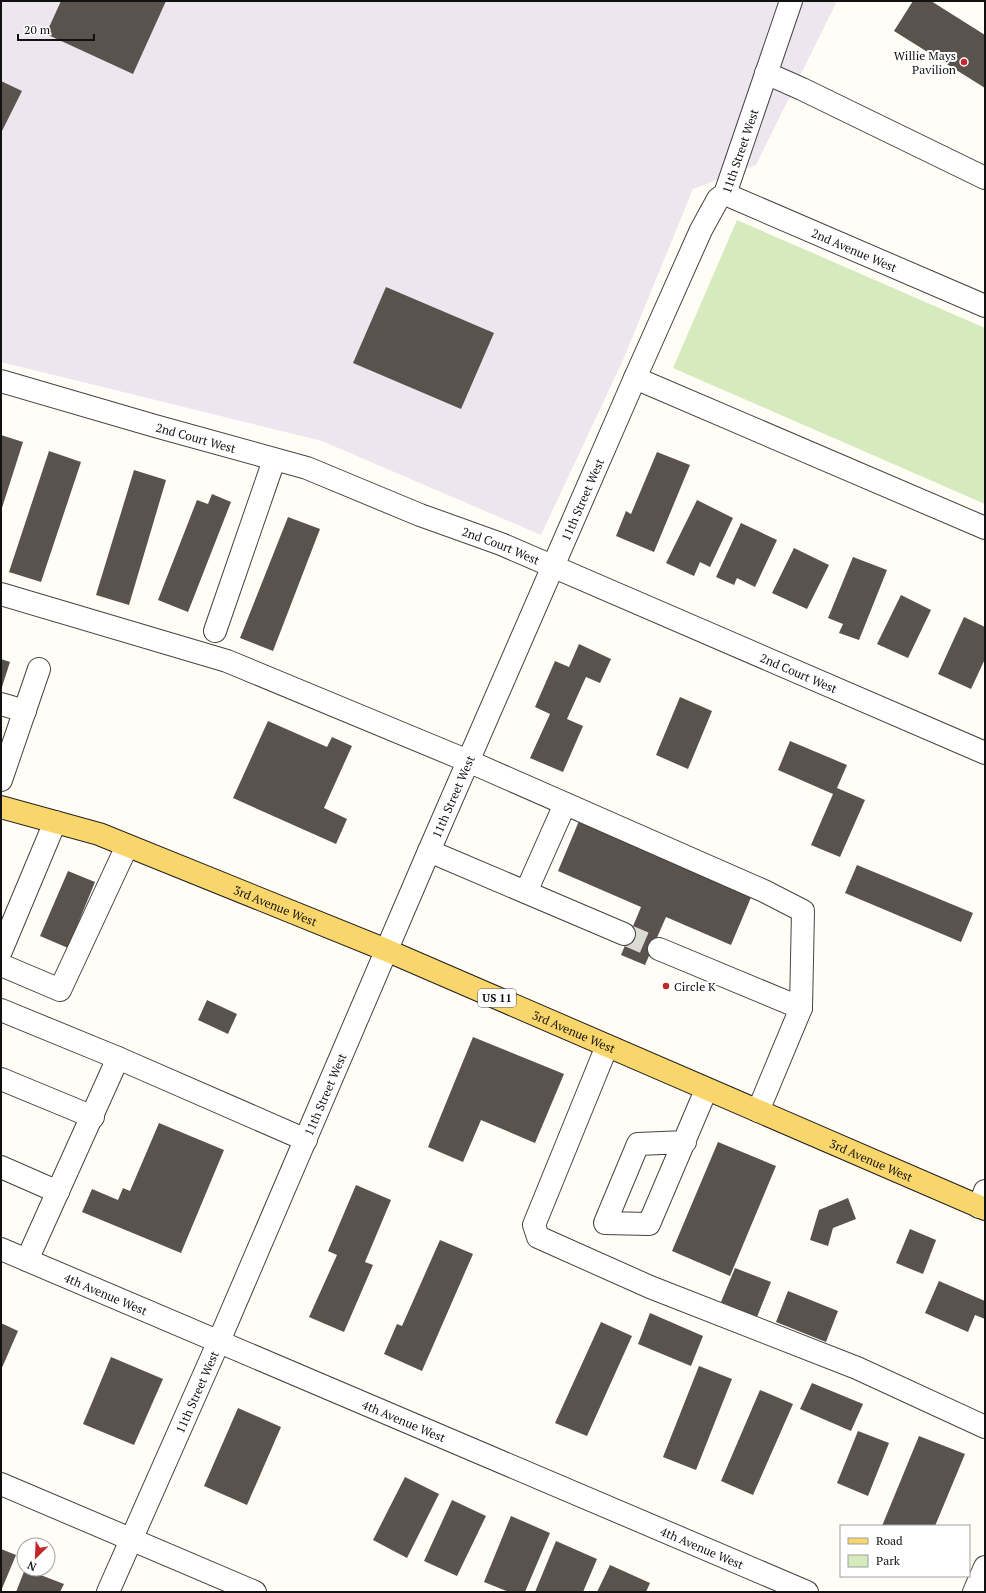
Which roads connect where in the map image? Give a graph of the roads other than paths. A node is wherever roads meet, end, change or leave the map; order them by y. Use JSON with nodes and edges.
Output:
{"nodes":[{"id":1,"x":791,"y":1,"type":"edge"},
{"id":2,"x":766,"y":73,"type":"junction"},
{"id":3,"x":985,"y":178,"type":"edge"},
{"id":4,"x":725,"y":194,"type":"junction"},
{"id":5,"x":985,"y":306,"type":"edge"},
{"id":6,"x":635,"y":378,"type":"junction"},
{"id":7,"x":1,"y":381,"type":"edge"},
{"id":8,"x":274,"y":460,"type":"junction"},
{"id":9,"x":985,"y":528,"type":"edge"},
{"id":10,"x":552,"y":566,"type":"junction"},
{"id":11,"x":1,"y":594,"type":"edge"},
{"id":12,"x":215,"y":631,"type":"dead end"},
{"id":13,"x":39,"y":669,"type":"dead end"},
{"id":14,"x":1,"y":704,"type":"edge"},
{"id":15,"x":25,"y":711,"type":"junction"},
{"id":16,"x":7,"y":740,"type":"edge"},
{"id":17,"x":985,"y":753,"type":"edge"},
{"id":18,"x":468,"y":761,"type":"junction"},
{"id":19,"x":1,"y":780,"type":"edge"},
{"id":20,"x":564,"y":804,"type":"junction"},
{"id":21,"x":1,"y":807,"type":"edge"},
{"id":22,"x":55,"y":822,"type":"junction"},
{"id":23,"x":127,"y":846,"type":"junction"},
{"id":24,"x":429,"y":851,"type":"junction"},
{"id":25,"x":526,"y":892,"type":"junction"},
{"id":26,"x":624,"y":934,"type":"tunnel mouth"},
{"id":27,"x":659,"y":949,"type":"tunnel mouth"},
{"id":28,"x":386,"y":950,"type":"junction"},
{"id":29,"x":1,"y":951,"type":"edge"},
{"id":30,"x":1,"y":964,"type":"edge"},
{"id":31,"x":801,"y":1008,"type":"junction"},
{"id":32,"x":1,"y":1010,"type":"edge"},
{"id":33,"x":608,"y":1046,"type":"junction"},
{"id":34,"x":118,"y":1058,"type":"junction"},
{"id":35,"x":1,"y":1079,"type":"edge"},
{"id":36,"x":706,"y":1090,"type":"junction"},
{"id":37,"x":758,"y":1111,"type":"junction"},
{"id":38,"x":93,"y":1117,"type":"junction"},
{"id":39,"x":306,"y":1140,"type":"junction"},
{"id":40,"x":685,"y":1142,"type":"dead end"},
{"id":41,"x":1,"y":1167,"type":"edge"},
{"id":42,"x":58,"y":1192,"type":"junction"},
{"id":43,"x":983,"y":1202,"type":"edge"},
{"id":44,"x":1,"y":1249,"type":"edge"},
{"id":45,"x":27,"y":1260,"type":"junction"},
{"id":46,"x":219,"y":1341,"type":"junction"},
{"id":47,"x":985,"y":1427,"type":"edge"},
{"id":48,"x":1,"y":1484,"type":"edge"},
{"id":49,"x":131,"y":1538,"type":"junction"},
{"id":50,"x":985,"y":1567,"type":"edge"},
{"id":51,"x":108,"y":1592,"type":"edge"},
{"id":52,"x":256,"y":1592,"type":"edge"},
{"id":53,"x":807,"y":1592,"type":"edge"},
{"id":54,"x":974,"y":1592,"type":"edge"}],
"edges":[{"from":1,"to":2,"type":"street","name":"11th Street West"},
{"from":2,"to":3,"type":"street"},
{"from":2,"to":4,"type":"street","name":"11th Street West"},
{"from":4,"to":5,"type":"street","name":"2nd Avenue West"},
{"from":4,"to":6,"type":"street","name":"11th Street West"},
{"from":6,"to":9,"type":"street"},
{"from":6,"to":10,"type":"street","name":"11th Street West"},
{"from":7,"to":8,"type":"street","name":"2nd Court West"},
{"from":8,"to":10,"type":"street","name":"2nd Court West"},
{"from":8,"to":12,"type":"street"},
{"from":10,"to":17,"type":"street","name":"2nd Court West"},
{"from":10,"to":18,"type":"street","name":"11th Street West"},
{"from":11,"to":18,"type":"street"},
{"from":13,"to":15,"type":"street"},
{"from":14,"to":15,"type":"street"},
{"from":15,"to":16,"type":"street"},
{"from":16,"to":19,"type":"street"},
{"from":18,"to":20,"type":"street"},
{"from":18,"to":24,"type":"street","name":"11th Street West"},
{"from":20,"to":25,"type":"street"},
{"from":20,"to":31,"type":"street"},
{"from":21,"to":22,"type":"main road","name":"3rd Avenue West","number":"US 11"},
{"from":22,"to":23,"type":"main road","name":"3rd Avenue West","number":"US 11"},
{"from":22,"to":29,"type":"street"},
{"from":23,"to":28,"type":"main road","name":"3rd Avenue West","number":"US 11"},
{"from":23,"to":30,"type":"street"},
{"from":24,"to":25,"type":"street"},
{"from":24,"to":28,"type":"street","name":"11th Street West"},
{"from":25,"to":26,"type":"street"},
{"from":27,"to":31,"type":"street"},
{"from":28,"to":33,"type":"main road","name":"3rd Avenue West","number":"US 11"},
{"from":28,"to":39,"type":"street","name":"11th Street West"},
{"from":31,"to":37,"type":"street"},
{"from":32,"to":34,"type":"street"},
{"from":33,"to":36,"type":"main road","name":"3rd Avenue West","number":"US 11"},
{"from":33,"to":47,"type":"street"},
{"from":34,"to":38,"type":"street"},
{"from":34,"to":39,"type":"street"},
{"from":35,"to":38,"type":"street"},
{"from":36,"to":37,"type":"main road","name":"3rd Avenue West","number":"US 11"},
{"from":36,"to":40,"type":"street"},
{"from":37,"to":43,"type":"main road","name":"3rd Avenue West","number":"US 11"},
{"from":38,"to":42,"type":"street"},
{"from":39,"to":46,"type":"street","name":"11th Street West"},
{"from":41,"to":42,"type":"street"},
{"from":42,"to":45,"type":"street"},
{"from":44,"to":45,"type":"street","name":"4th Avenue West"},
{"from":45,"to":46,"type":"street","name":"4th Avenue West"},
{"from":46,"to":49,"type":"street","name":"11th Street West"},
{"from":46,"to":53,"type":"street","name":"4th Avenue West"},
{"from":48,"to":49,"type":"street"},
{"from":49,"to":51,"type":"street","name":"11th Street West"},
{"from":49,"to":52,"type":"street"},
{"from":50,"to":54,"type":"street"}]}
